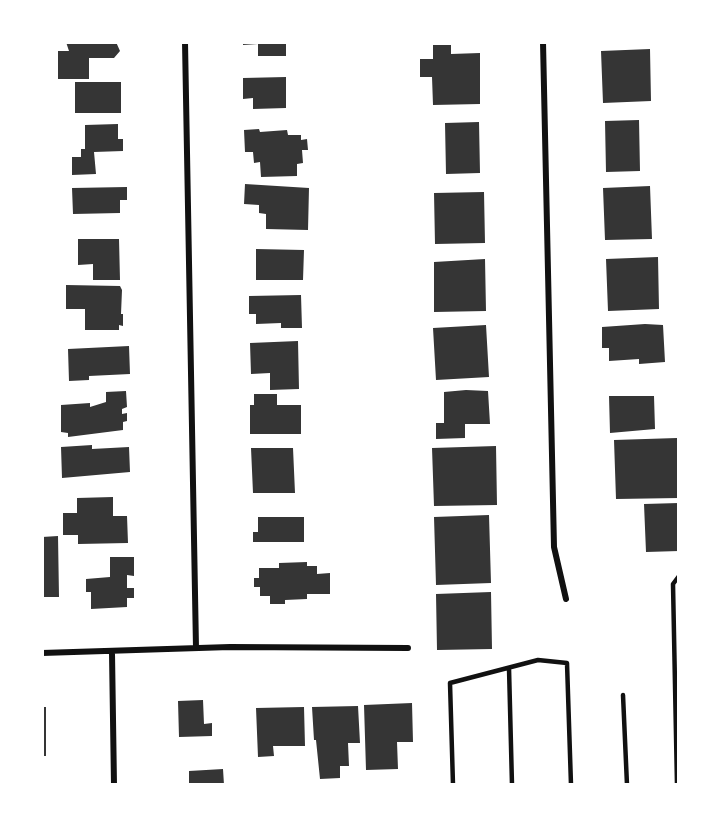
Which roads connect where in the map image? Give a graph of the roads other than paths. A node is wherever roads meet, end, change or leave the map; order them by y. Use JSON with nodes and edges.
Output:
{"nodes":[{"id":1,"x":185,"y":42,"type":"edge"},
{"id":2,"x":543,"y":42,"type":"edge"},
{"id":3,"x":679,"y":576,"type":"edge"},
{"id":4,"x":566,"y":599,"type":"dead end"},
{"id":5,"x":196,"y":648,"type":"junction"},
{"id":6,"x":408,"y":648,"type":"dead end"},
{"id":7,"x":42,"y":653,"type":"edge"},
{"id":8,"x":112,"y":653,"type":"junction"},
{"id":9,"x":509,"y":668,"type":"junction"},
{"id":10,"x":623,"y":695,"type":"dead end"},
{"id":11,"x":114,"y":785,"type":"edge"},
{"id":12,"x":453,"y":785,"type":"edge"},
{"id":13,"x":512,"y":785,"type":"edge"},
{"id":14,"x":571,"y":785,"type":"edge"},
{"id":15,"x":627,"y":785,"type":"edge"},
{"id":16,"x":677,"y":785,"type":"edge"}],
"edges":[{"from":1,"to":5,"type":"street"},
{"from":2,"to":4,"type":"street"},
{"from":3,"to":16,"type":"lane"},
{"from":5,"to":6,"type":"street"},
{"from":5,"to":8,"type":"street"},
{"from":7,"to":8,"type":"street"},
{"from":8,"to":11,"type":"street"},
{"from":9,"to":12,"type":"lane"},
{"from":9,"to":13,"type":"lane"},
{"from":9,"to":14,"type":"lane"},
{"from":10,"to":15,"type":"lane"}]}
